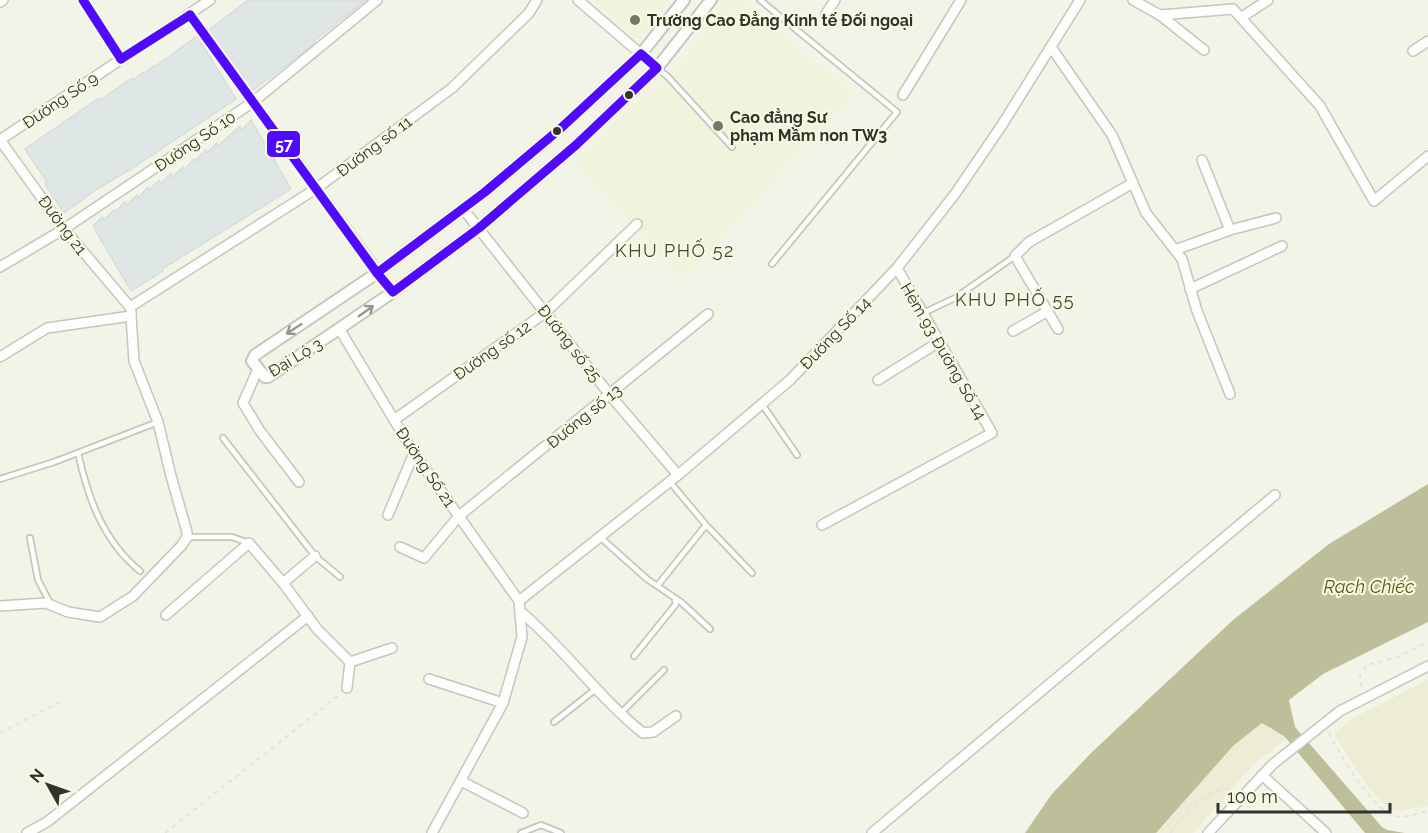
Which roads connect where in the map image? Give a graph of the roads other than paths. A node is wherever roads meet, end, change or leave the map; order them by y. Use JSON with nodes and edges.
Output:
{"nodes":[{"id":1,"x":83,"y":0,"type":"edge"},
{"id":2,"x":210,"y":0,"type":"edge"},
{"id":3,"x":377,"y":0,"type":"edge"},
{"id":4,"x":537,"y":0,"type":"edge"},
{"id":5,"x":578,"y":0,"type":"edge"},
{"id":6,"x":684,"y":0,"type":"edge"},
{"id":7,"x":711,"y":0,"type":"edge"},
{"id":8,"x":760,"y":0,"type":"edge"},
{"id":9,"x":835,"y":0,"type":"edge"},
{"id":10,"x":961,"y":0,"type":"edge"},
{"id":11,"x":1080,"y":0,"type":"edge"},
{"id":12,"x":1133,"y":0,"type":"edge"},
{"id":13,"x":1268,"y":0,"type":"edge"},
{"id":14,"x":826,"y":14,"type":"dead end"},
{"id":15,"x":190,"y":15,"type":"junction"},
{"id":16,"x":1160,"y":15,"type":"junction"},
{"id":17,"x":1242,"y":18,"type":"junction"},
{"id":18,"x":1428,"y":41,"type":"edge"},
{"id":19,"x":1051,"y":47,"type":"junction"},
{"id":20,"x":1204,"y":50,"type":"dead end"},
{"id":21,"x":1413,"y":51,"type":"dead end"},
{"id":22,"x":641,"y":54,"type":"junction"},
{"id":23,"x":121,"y":59,"type":"junction"},
{"id":24,"x":657,"y":68,"type":"junction"},
{"id":25,"x":903,"y":96,"type":"dead end"},
{"id":26,"x":253,"y":102,"type":"junction"},
{"id":27,"x":0,"y":140,"type":"edge"},
{"id":28,"x":732,"y":147,"type":"dead end"},
{"id":29,"x":1428,"y":156,"type":"edge"},
{"id":30,"x":1202,"y":160,"type":"dead end"},
{"id":31,"x":1133,"y":183,"type":"junction"},
{"id":32,"x":317,"y":188,"type":"junction"},
{"id":33,"x":464,"y":210,"type":"junction"},
{"id":34,"x":1276,"y":218,"type":"dead end"},
{"id":35,"x":637,"y":224,"type":"dead end"},
{"id":36,"x":479,"y":228,"type":"junction"},
{"id":37,"x":64,"y":229,"type":"junction"},
{"id":38,"x":1230,"y":230,"type":"junction"},
{"id":39,"x":1282,"y":246,"type":"dead end"},
{"id":40,"x":1175,"y":250,"type":"junction"},
{"id":41,"x":1016,"y":256,"type":"junction"},
{"id":42,"x":771,"y":264,"type":"dead end"},
{"id":43,"x":0,"y":267,"type":"edge"},
{"id":44,"x":897,"y":268,"type":"junction"},
{"id":45,"x":377,"y":273,"type":"junction"},
{"id":46,"x":1190,"y":289,"type":"junction"},
{"id":47,"x":393,"y":292,"type":"junction"},
{"id":48,"x":1048,"y":311,"type":"junction"},
{"id":49,"x":130,"y":312,"type":"junction"},
{"id":50,"x":546,"y":312,"type":"junction"},
{"id":51,"x":923,"y":313,"type":"junction"},
{"id":52,"x":708,"y":314,"type":"dead end"},
{"id":53,"x":1058,"y":329,"type":"dead end"},
{"id":54,"x":340,"y":330,"type":"junction"},
{"id":55,"x":1013,"y":331,"type":"dead end"},
{"id":56,"x":939,"y":342,"type":"junction"},
{"id":57,"x":0,"y":357,"type":"edge"},
{"id":58,"x":258,"y":369,"type":"junction"},
{"id":59,"x":878,"y":380,"type":"dead end"},
{"id":60,"x":1230,"y":394,"type":"dead end"},
{"id":61,"x":610,"y":395,"type":"junction"},
{"id":62,"x":762,"y":404,"type":"junction"},
{"id":63,"x":394,"y":420,"type":"junction"},
{"id":64,"x":158,"y":422,"type":"junction"},
{"id":65,"x":223,"y":438,"type":"dead end"},
{"id":66,"x":78,"y":453,"type":"junction"},
{"id":67,"x":414,"y":453,"type":"junction"},
{"id":68,"x":797,"y":455,"type":"dead end"},
{"id":69,"x":674,"y":478,"type":"junction"},
{"id":70,"x":0,"y":479,"type":"edge"},
{"id":71,"x":299,"y":482,"type":"dead end"},
{"id":72,"x":1275,"y":495,"type":"dead end"},
{"id":73,"x":388,"y":515,"type":"dead end"},
{"id":74,"x":459,"y":516,"type":"junction"},
{"id":75,"x":706,"y":525,"type":"junction"},
{"id":76,"x":822,"y":525,"type":"dead end"},
{"id":77,"x":187,"y":537,"type":"junction"},
{"id":78,"x":600,"y":537,"type":"junction"},
{"id":79,"x":30,"y":538,"type":"dead end"},
{"id":80,"x":249,"y":543,"type":"junction"},
{"id":81,"x":400,"y":548,"type":"dead end"},
{"id":82,"x":315,"y":555,"type":"junction"},
{"id":83,"x":140,"y":571,"type":"dead end"},
{"id":84,"x":752,"y":573,"type":"dead end"},
{"id":85,"x":340,"y":577,"type":"dead end"},
{"id":86,"x":283,"y":583,"type":"junction"},
{"id":87,"x":658,"y":585,"type":"junction"},
{"id":88,"x":675,"y":600,"type":"junction"},
{"id":89,"x":519,"y":601,"type":"junction"},
{"id":90,"x":51,"y":605,"type":"junction"},
{"id":91,"x":0,"y":606,"type":"edge"},
{"id":92,"x":520,"y":611,"type":"junction"},
{"id":93,"x":166,"y":615,"type":"dead end"},
{"id":94,"x":308,"y":616,"type":"junction"},
{"id":95,"x":710,"y":629,"type":"dead end"},
{"id":96,"x":392,"y":648,"type":"dead end"},
{"id":97,"x":634,"y":656,"type":"dead end"},
{"id":98,"x":350,"y":662,"type":"junction"},
{"id":99,"x":1428,"y":666,"type":"edge"},
{"id":100,"x":664,"y":670,"type":"dead end"},
{"id":101,"x":429,"y":679,"type":"dead end"},
{"id":102,"x":347,"y":688,"type":"road end"},
{"id":103,"x":597,"y":688,"type":"junction"},
{"id":104,"x":503,"y":703,"type":"junction"},
{"id":105,"x":620,"y":714,"type":"junction"},
{"id":106,"x":676,"y":716,"type":"dead end"},
{"id":107,"x":554,"y":722,"type":"dead end"},
{"id":108,"x":1262,"y":775,"type":"junction"},
{"id":109,"x":461,"y":781,"type":"junction"},
{"id":110,"x":522,"y":813,"type":"dead end"},
{"id":111,"x":27,"y":833,"type":"edge"},
{"id":112,"x":432,"y":833,"type":"edge"},
{"id":113,"x":521,"y":833,"type":"edge"},
{"id":114,"x":561,"y":833,"type":"edge"},
{"id":115,"x":872,"y":833,"type":"edge"},
{"id":116,"x":1209,"y":833,"type":"edge"},
{"id":117,"x":1326,"y":833,"type":"edge"}],
"edges":[{"from":1,"to":23,"type":"street"},
{"from":2,"to":15,"type":"street","name":"Đường Số 9"},
{"from":3,"to":26,"type":"street","name":"Đường Số 10"},
{"from":4,"to":32,"type":"street","name":"Đường số 11"},
{"from":5,"to":22,"type":"street"},
{"from":6,"to":22,"type":"street","name":"Đại Lộ 3"},
{"from":7,"to":24,"type":"street","name":"Đại Lộ 3"},
{"from":8,"to":42,"type":"lane"},
{"from":9,"to":14,"type":"street"},
{"from":10,"to":25,"type":"street"},
{"from":11,"to":19,"type":"street","name":"Đường Số 14"},
{"from":12,"to":16,"type":"street"},
{"from":13,"to":17,"type":"street"},
{"from":15,"to":23,"type":"street","name":"Đường Số 9"},
{"from":15,"to":26,"type":"street"},
{"from":16,"to":17,"type":"street"},
{"from":16,"to":20,"type":"street"},
{"from":17,"to":29,"type":"street"},
{"from":18,"to":21,"type":"street"},
{"from":19,"to":31,"type":"street"},
{"from":19,"to":44,"type":"street","name":"Đường Số 14"},
{"from":22,"to":24,"type":"street"},
{"from":22,"to":33,"type":"street","name":"Đại Lộ 3"},
{"from":23,"to":27,"type":"street","name":"Đường Số 9"},
{"from":24,"to":28,"type":"lane"},
{"from":24,"to":36,"type":"street","name":"Đại Lộ 3"},
{"from":26,"to":32,"type":"street"},
{"from":26,"to":37,"type":"street","name":"Đường Số 10"},
{"from":27,"to":37,"type":"street","name":"Đường 21"},
{"from":30,"to":38,"type":"street"},
{"from":31,"to":40,"type":"street"},
{"from":31,"to":41,"type":"street"},
{"from":32,"to":45,"type":"street"},
{"from":32,"to":49,"type":"street","name":"Đường số 11"},
{"from":33,"to":36,"type":"street","name":"Đường số 25"},
{"from":33,"to":45,"type":"street","name":"Đại Lộ 3"},
{"from":34,"to":38,"type":"street"},
{"from":35,"to":50,"type":"street","name":"Đường số 12"},
{"from":36,"to":47,"type":"street","name":"Đại Lộ 3"},
{"from":36,"to":50,"type":"street","name":"Đường số 25"},
{"from":37,"to":43,"type":"street","name":"Đường Số 10"},
{"from":37,"to":49,"type":"street","name":"Đường 21"},
{"from":38,"to":40,"type":"street"},
{"from":39,"to":46,"type":"street"},
{"from":40,"to":46,"type":"street"},
{"from":41,"to":48,"type":"street"},
{"from":41,"to":51,"type":"lane"},
{"from":44,"to":51,"type":"street","name":"Hẻm 93 Đường Số 14"},
{"from":44,"to":62,"type":"street","name":"Đường Số 14"},
{"from":45,"to":47,"type":"street"},
{"from":45,"to":58,"type":"street","name":"Đại Lộ 3","one_way":true},
{"from":46,"to":60,"type":"street"},
{"from":54,"to":47,"type":"street","name":"Đại Lộ 3","one_way":true},
{"from":48,"to":53,"type":"street"},
{"from":48,"to":55,"type":"street"},
{"from":49,"to":57,"type":"street"},
{"from":49,"to":64,"type":"street"},
{"from":50,"to":61,"type":"street","name":"Đường số 25"},
{"from":50,"to":63,"type":"street","name":"Đường số 12"},
{"from":51,"to":56,"type":"street","name":"Hẻm 93 Đường Số 14"},
{"from":52,"to":61,"type":"street","name":"Đường số 13"},
{"from":54,"to":58,"type":"street","name":"Đại Lộ 3"},
{"from":54,"to":63,"type":"street","name":"Đường Số 21"},
{"from":56,"to":59,"type":"street"},
{"from":56,"to":76,"type":"street","name":"Hẻm 93 Đường Số 14"},
{"from":58,"to":71,"type":"street"},
{"from":61,"to":69,"type":"street","name":"Đường số 25"},
{"from":61,"to":74,"type":"street","name":"Đường số 13"},
{"from":62,"to":68,"type":"lane"},
{"from":62,"to":69,"type":"street","name":"Đường Số 14"},
{"from":63,"to":67,"type":"street","name":"Đường Số 21"},
{"from":64,"to":66,"type":"lane"},
{"from":64,"to":77,"type":"street"},
{"from":65,"to":82,"type":"lane"},
{"from":66,"to":70,"type":"lane"},
{"from":66,"to":83,"type":"lane"},
{"from":67,"to":73,"type":"street"},
{"from":67,"to":74,"type":"street","name":"Đường Số 21"},
{"from":69,"to":75,"type":"lane"},
{"from":69,"to":78,"type":"street","name":"Đường Số 14"},
{"from":72,"to":115,"type":"street"},
{"from":74,"to":81,"type":"street","name":"Đường số 13"},
{"from":74,"to":89,"type":"street","name":"Đường Số 21"},
{"from":75,"to":84,"type":"lane"},
{"from":75,"to":87,"type":"lane"},
{"from":77,"to":80,"type":"lane"},
{"from":77,"to":90,"type":"street"},
{"from":78,"to":87,"type":"lane"},
{"from":78,"to":89,"type":"street","name":"Đường Số 14"},
{"from":79,"to":90,"type":"lane"},
{"from":80,"to":86,"type":"street"},
{"from":80,"to":93,"type":"street"},
{"from":82,"to":85,"type":"lane"},
{"from":82,"to":86,"type":"street"},
{"from":86,"to":94,"type":"street"},
{"from":87,"to":88,"type":"lane"},
{"from":88,"to":95,"type":"lane"},
{"from":88,"to":97,"type":"lane"},
{"from":89,"to":92,"type":"street"},
{"from":90,"to":91,"type":"street"},
{"from":92,"to":103,"type":"street"},
{"from":92,"to":104,"type":"street"},
{"from":94,"to":98,"type":"street"},
{"from":94,"to":111,"type":"street"},
{"from":96,"to":98,"type":"street"},
{"from":98,"to":102,"type":"street"},
{"from":99,"to":108,"type":"street"},
{"from":100,"to":105,"type":"lane"},
{"from":101,"to":104,"type":"street"},
{"from":103,"to":105,"type":"street"},
{"from":103,"to":107,"type":"lane"},
{"from":104,"to":109,"type":"street"},
{"from":105,"to":106,"type":"street"},
{"from":108,"to":116,"type":"street"},
{"from":108,"to":117,"type":"street"},
{"from":109,"to":110,"type":"street"},
{"from":109,"to":112,"type":"street"},
{"from":113,"to":114,"type":"lane"}]}
